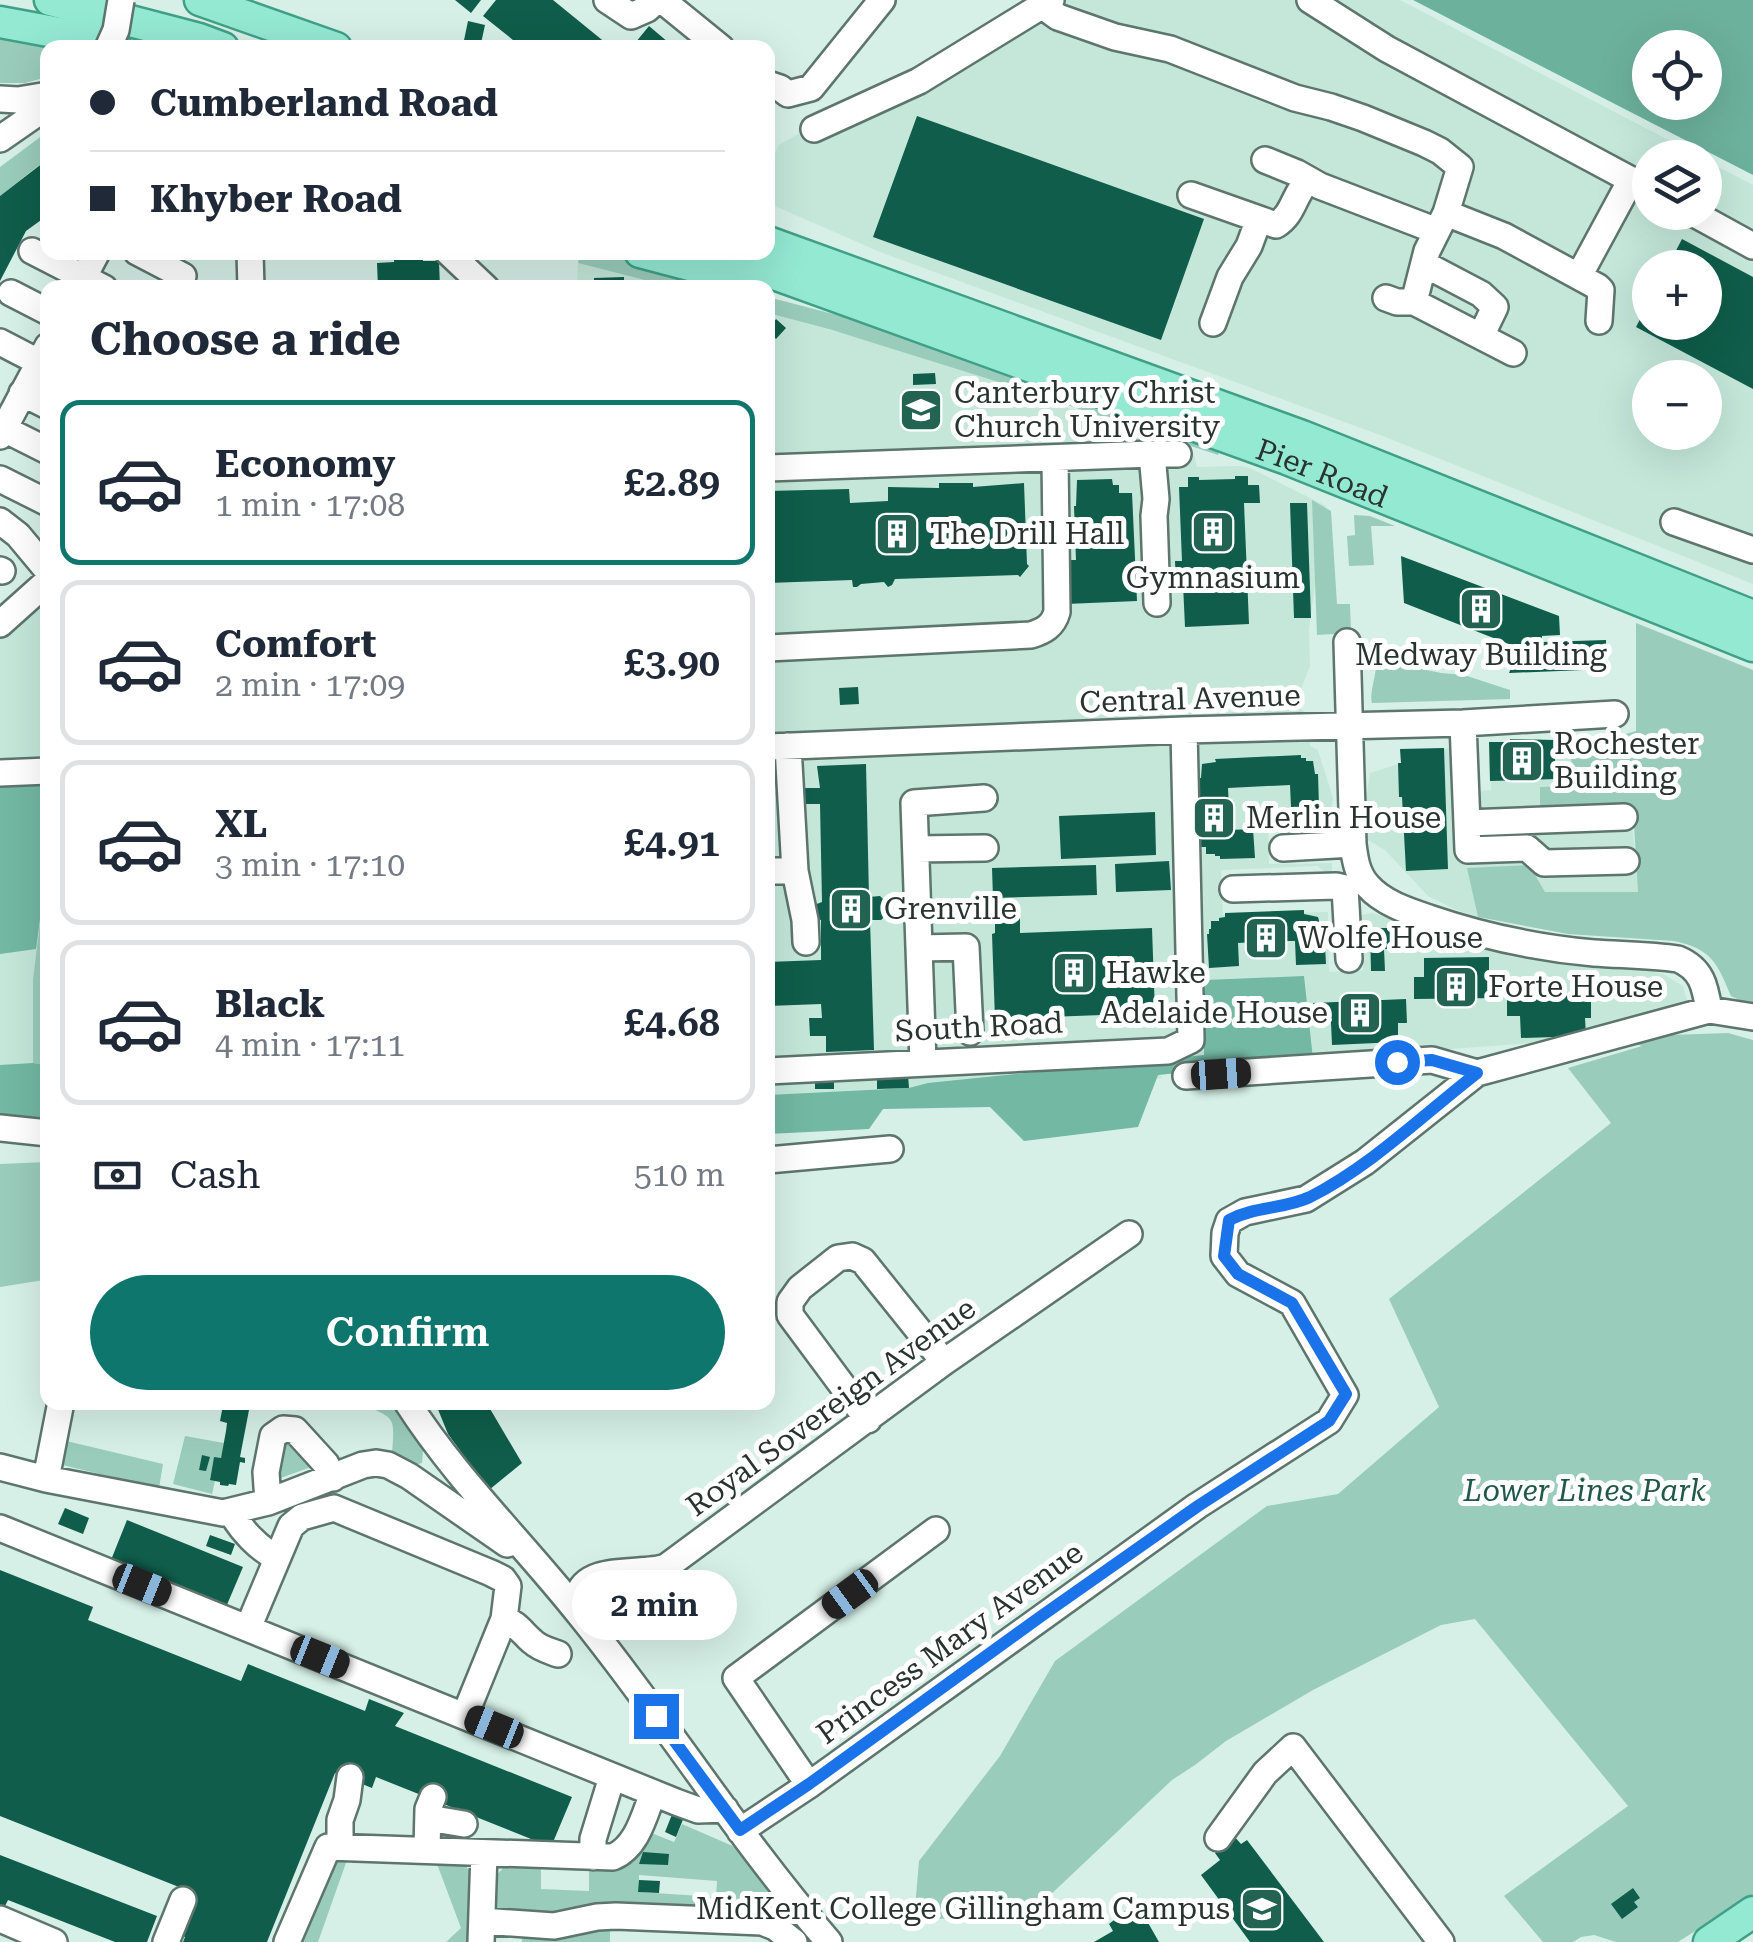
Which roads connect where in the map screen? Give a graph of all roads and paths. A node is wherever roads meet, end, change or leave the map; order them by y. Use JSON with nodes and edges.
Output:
{"nodes":[{"id":1,"x":50,"y":0,"type":"edge"},
{"id":2,"x":121,"y":0,"type":"edge"},
{"id":3,"x":200,"y":0,"type":"edge"},
{"id":4,"x":608,"y":0,"type":"edge"},
{"id":5,"x":660,"y":0,"type":"edge"},
{"id":6,"x":882,"y":0,"type":"edge"},
{"id":7,"x":1310,"y":0,"type":"edge"},
{"id":8,"x":1048,"y":2,"type":"edge"},
{"id":9,"x":0,"y":22,"type":"edge"},
{"id":10,"x":88,"y":40,"type":"edge"},
{"id":11,"x":112,"y":40,"type":"edge"},
{"id":12,"x":202,"y":40,"type":"edge"},
{"id":13,"x":313,"y":40,"type":"edge"},
{"id":14,"x":711,"y":40,"type":"edge"},
{"id":15,"x":775,"y":87,"type":"edge"},
{"id":16,"x":0,"y":99,"type":"edge"},
{"id":17,"x":40,"y":99,"type":"edge"},
{"id":18,"x":40,"y":109,"type":"edge"},
{"id":19,"x":814,"y":128,"type":"dead end"},
{"id":20,"x":0,"y":138,"type":"edge"},
{"id":21,"x":1265,"y":160,"type":"dead end"},
{"id":22,"x":1308,"y":180,"type":"junction"},
{"id":23,"x":1632,"y":180,"type":"edge"},
{"id":24,"x":1192,"y":194,"type":"dead end"},
{"id":25,"x":1632,"y":198,"type":"edge"},
{"id":26,"x":1258,"y":219,"type":"junction"},
{"id":27,"x":1441,"y":222,"type":"junction"},
{"id":28,"x":1722,"y":229,"type":"edge"},
{"id":29,"x":775,"y":245,"type":"edge"},
{"id":30,"x":1753,"y":246,"type":"edge"},
{"id":31,"x":32,"y":251,"type":"dead end"},
{"id":32,"x":40,"y":256,"type":"edge"},
{"id":33,"x":48,"y":260,"type":"edge"},
{"id":34,"x":152,"y":260,"type":"edge"},
{"id":35,"x":456,"y":260,"type":"edge"},
{"id":36,"x":672,"y":260,"type":"edge"},
{"id":37,"x":735,"y":260,"type":"edge"},
{"id":38,"x":1424,"y":264,"type":"junction"},
{"id":39,"x":183,"y":276,"type":"dead end"},
{"id":40,"x":1580,"y":276,"type":"junction"},
{"id":41,"x":82,"y":280,"type":"edge"},
{"id":42,"x":478,"y":280,"type":"edge"},
{"id":43,"x":750,"y":280,"type":"edge"},
{"id":44,"x":775,"y":286,"type":"edge"},
{"id":45,"x":11,"y":292,"type":"dead end"},
{"id":46,"x":1386,"y":298,"type":"dead end"},
{"id":47,"x":1414,"y":302,"type":"junction"},
{"id":48,"x":40,"y":308,"type":"edge"},
{"id":49,"x":892,"y":316,"type":"junction"},
{"id":50,"x":1599,"y":321,"type":"dead end"},
{"id":51,"x":1213,"y":323,"type":"dead end"},
{"id":52,"x":1481,"y":336,"type":"junction"},
{"id":53,"x":0,"y":342,"type":"edge"},
{"id":54,"x":1513,"y":353,"type":"dead end"},
{"id":55,"x":40,"y":357,"type":"edge"},
{"id":56,"x":40,"y":364,"type":"edge"},
{"id":57,"x":22,"y":393,"type":"junction"},
{"id":58,"x":40,"y":402,"type":"edge"},
{"id":59,"x":2,"y":432,"type":"edge"},
{"id":60,"x":40,"y":448,"type":"edge"},
{"id":61,"x":1054,"y":459,"type":"junction"},
{"id":62,"x":775,"y":468,"type":"edge"},
{"id":63,"x":0,"y":478,"type":"edge"},
{"id":64,"x":40,"y":499,"type":"edge"},
{"id":65,"x":0,"y":521,"type":"edge"},
{"id":66,"x":1674,"y":522,"type":"dead end"},
{"id":67,"x":1753,"y":550,"type":"edge"},
{"id":68,"x":40,"y":561,"type":"edge"},
{"id":69,"x":40,"y":588,"type":"edge"},
{"id":70,"x":1157,"y":604,"type":"dead end"},
{"id":71,"x":1753,"y":616,"type":"edge"},
{"id":72,"x":0,"y":624,"type":"edge"},
{"id":73,"x":1753,"y":646,"type":"edge"},
{"id":74,"x":775,"y":648,"type":"edge"},
{"id":75,"x":1348,"y":649,"type":"dead end"},
{"id":76,"x":1615,"y":714,"type":"dead end"},
{"id":77,"x":1463,"y":723,"type":"junction"},
{"id":78,"x":1350,"y":727,"type":"junction"},
{"id":79,"x":1184,"y":730,"type":"junction"},
{"id":80,"x":778,"y":746,"type":"edge"},
{"id":81,"x":40,"y":771,"type":"edge"},
{"id":82,"x":0,"y":773,"type":"edge"},
{"id":83,"x":984,"y":798,"type":"dead end"},
{"id":84,"x":1624,"y":817,"type":"dead end"},
{"id":85,"x":1467,"y":823,"type":"junction"},
{"id":86,"x":1353,"y":844,"type":"junction"},
{"id":87,"x":985,"y":848,"type":"dead end"},
{"id":88,"x":1283,"y":848,"type":"dead end"},
{"id":89,"x":916,"y":849,"type":"junction"},
{"id":90,"x":1626,"y":861,"type":"dead end"},
{"id":91,"x":775,"y":870,"type":"edge"},
{"id":92,"x":796,"y":871,"type":"junction"},
{"id":93,"x":1353,"y":882,"type":"junction"},
{"id":94,"x":1233,"y":889,"type":"dead end"},
{"id":95,"x":806,"y":942,"type":"dead end"},
{"id":96,"x":919,"y":948,"type":"junction"},
{"id":97,"x":1349,"y":959,"type":"dead end"},
{"id":98,"x":1709,"y":1010,"type":"junction"},
{"id":99,"x":1753,"y":1017,"type":"edge"},
{"id":100,"x":970,"y":1032,"type":"dead end"},
{"id":101,"x":923,"y":1063,"type":"junction"},
{"id":102,"x":775,"y":1070,"type":"edge"},
{"id":103,"x":1477,"y":1073,"type":"junction"},
{"id":104,"x":1186,"y":1076,"type":"dead end"},
{"id":105,"x":0,"y":1128,"type":"edge"},
{"id":106,"x":40,"y":1132,"type":"edge"},
{"id":107,"x":890,"y":1149,"type":"dead end"},
{"id":108,"x":775,"y":1159,"type":"edge"},
{"id":109,"x":1129,"y":1234,"type":"dead end"},
{"id":110,"x":944,"y":1362,"type":"junction"},
{"id":111,"x":60,"y":1410,"type":"edge"},
{"id":112,"x":413,"y":1410,"type":"edge"},
{"id":113,"x":868,"y":1420,"type":"junction"},
{"id":114,"x":441,"y":1453,"type":"junction"},
{"id":115,"x":0,"y":1467,"type":"edge"},
{"id":116,"x":408,"y":1476,"type":"junction"},
{"id":117,"x":333,"y":1478,"type":"junction"},
{"id":118,"x":46,"y":1479,"type":"junction"},
{"id":119,"x":268,"y":1502,"type":"junction"},
{"id":120,"x":231,"y":1512,"type":"junction"},
{"id":121,"x":0,"y":1528,"type":"edge"},
{"id":122,"x":936,"y":1530,"type":"dead end"},
{"id":123,"x":278,"y":1558,"type":"junction"},
{"id":124,"x":536,"y":1563,"type":"junction"},
{"id":125,"x":579,"y":1613,"type":"junction"},
{"id":126,"x":504,"y":1619,"type":"junction"},
{"id":127,"x":248,"y":1628,"type":"junction"},
{"id":128,"x":558,"y":1654,"type":"dead end"},
{"id":129,"x":464,"y":1716,"type":"junction"},
{"id":130,"x":612,"y":1776,"type":"junction"},
{"id":131,"x":342,"y":1784,"type":"dead end"},
{"id":132,"x":809,"y":1784,"type":"junction"},
{"id":133,"x":654,"y":1793,"type":"junction"},
{"id":134,"x":724,"y":1809,"type":"junction"},
{"id":135,"x":464,"y":1824,"type":"dead end"},
{"id":136,"x":740,"y":1830,"type":"junction"},
{"id":137,"x":1218,"y":1838,"type":"dead end"},
{"id":138,"x":340,"y":1846,"type":"junction"},
{"id":139,"x":427,"y":1850,"type":"junction"},
{"id":140,"x":484,"y":1853,"type":"junction"},
{"id":141,"x":592,"y":1857,"type":"junction"},
{"id":142,"x":183,"y":1900,"type":"dead end"},
{"id":143,"x":1753,"y":1912,"type":"edge"},
{"id":144,"x":0,"y":1920,"type":"edge"},
{"id":145,"x":615,"y":1929,"type":"edge"},
{"id":146,"x":644,"y":1930,"type":"edge"},
{"id":147,"x":482,"y":1932,"type":"edge"},
{"id":148,"x":741,"y":1932,"type":"edge"},
{"id":149,"x":516,"y":1933,"type":"edge"},
{"id":150,"x":811,"y":1935,"type":"edge"},
{"id":151,"x":54,"y":1942,"type":"edge"},
{"id":152,"x":166,"y":1942,"type":"edge"},
{"id":153,"x":287,"y":1942,"type":"edge"},
{"id":154,"x":1441,"y":1942,"type":"edge"},
{"id":155,"x":1709,"y":1942,"type":"edge"}],
"edges":[{"from":1,"to":12,"type":"main road"},
{"from":2,"to":11,"type":"street","bridge":true},
{"from":3,"to":13,"type":"main road"},
{"from":4,"to":5,"type":"street"},
{"from":5,"to":14,"type":"street"},
{"from":6,"to":15,"type":"street"},
{"from":7,"to":23,"type":"street"},
{"from":8,"to":19,"type":"street"},
{"from":8,"to":27,"type":"street"},
{"from":9,"to":10,"type":"main road"},
{"from":16,"to":17,"type":"street"},
{"from":18,"to":20,"type":"street"},
{"from":21,"to":22,"type":"street"},
{"from":22,"to":26,"type":"street"},
{"from":22,"to":27,"type":"street"},
{"from":24,"to":26,"type":"street"},
{"from":25,"to":40,"type":"street"},
{"from":26,"to":51,"type":"street"},
{"from":27,"to":38,"type":"street"},
{"from":27,"to":40,"type":"street"},
{"from":28,"to":30,"type":"street"},
{"from":29,"to":71,"type":"main road","name":"Pier Road"},
{"from":31,"to":32,"type":"street"},
{"from":33,"to":41,"type":"street"},
{"from":34,"to":39,"type":"street"},
{"from":35,"to":42,"type":"street"},
{"from":36,"to":43,"type":"main road"},
{"from":37,"to":49,"type":"main road","name":"Pier Road"},
{"from":38,"to":47,"type":"street"},
{"from":38,"to":52,"type":"street"},
{"from":40,"to":50,"type":"street"},
{"from":44,"to":49,"type":"main road"},
{"from":45,"to":48,"type":"street"},
{"from":46,"to":47,"type":"street"},
{"from":47,"to":52,"type":"street"},
{"from":49,"to":73,"type":"main road","name":"Pier Road"},
{"from":52,"to":54,"type":"street"},
{"from":53,"to":55,"type":"street"},
{"from":56,"to":57,"type":"street"},
{"from":57,"to":58,"type":"street"},
{"from":57,"to":59,"type":"street"},
{"from":59,"to":60,"type":"street"},
{"from":61,"to":62,"type":"street"},
{"from":61,"to":70,"type":"street"},
{"from":61,"to":74,"type":"street"},
{"from":63,"to":64,"type":"street"},
{"from":65,"to":68,"type":"street"},
{"from":66,"to":67,"type":"street"},
{"from":69,"to":72,"type":"street"},
{"from":75,"to":78,"type":"street"},
{"from":76,"to":77,"type":"street","name":"Central Avenue"},
{"from":77,"to":78,"type":"street","name":"Central Avenue"},
{"from":77,"to":85,"type":"street"},
{"from":78,"to":79,"type":"street","name":"Central Avenue"},
{"from":78,"to":86,"type":"street"},
{"from":79,"to":80,"type":"street","name":"Central Avenue"},
{"from":79,"to":101,"type":"street","name":"South Road"},
{"from":80,"to":92,"type":"street"},
{"from":81,"to":82,"type":"street"},
{"from":83,"to":89,"type":"street"},
{"from":84,"to":85,"type":"street"},
{"from":85,"to":90,"type":"street"},
{"from":86,"to":88,"type":"street"},
{"from":86,"to":93,"type":"street"},
{"from":87,"to":89,"type":"street"},
{"from":89,"to":96,"type":"street"},
{"from":91,"to":92,"type":"street"},
{"from":92,"to":95,"type":"street"},
{"from":93,"to":94,"type":"street"},
{"from":93,"to":97,"type":"street"},
{"from":93,"to":98,"type":"street"},
{"from":96,"to":100,"type":"street"},
{"from":96,"to":101,"type":"street"},
{"from":98,"to":99,"type":"street"},
{"from":98,"to":103,"type":"street"},
{"from":101,"to":102,"type":"street","name":"South Road"},
{"from":103,"to":104,"type":"street"},
{"from":103,"to":132,"type":"street","name":"Princess Mary Avenue"},
{"from":105,"to":106,"type":"street"},
{"from":107,"to":108,"type":"street"},
{"from":109,"to":110,"type":"street","name":"Royal Sovereign Avenue"},
{"from":110,"to":113,"type":"street","name":"Royal Sovereign Avenue"},
{"from":110,"to":113,"type":"street"},
{"from":111,"to":118,"type":"street"},
{"from":112,"to":114,"type":"street"},
{"from":113,"to":125,"type":"street","name":"Royal Sovereign Avenue"},
{"from":114,"to":116,"type":"street"},
{"from":114,"to":124,"type":"street"},
{"from":115,"to":118,"type":"street"},
{"from":116,"to":117,"type":"street"},
{"from":116,"to":124,"type":"street"},
{"from":117,"to":119,"type":"street"},
{"from":117,"to":119,"type":"street"},
{"from":118,"to":120,"type":"street"},
{"from":119,"to":120,"type":"street"},
{"from":120,"to":123,"type":"street"},
{"from":121,"to":127,"type":"street"},
{"from":122,"to":132,"type":"street"},
{"from":123,"to":126,"type":"street"},
{"from":123,"to":127,"type":"street"},
{"from":124,"to":125,"type":"street"},
{"from":125,"to":134,"type":"street"},
{"from":126,"to":128,"type":"street"},
{"from":126,"to":129,"type":"street"},
{"from":127,"to":129,"type":"street"},
{"from":129,"to":130,"type":"street"},
{"from":130,"to":133,"type":"street"},
{"from":130,"to":141,"type":"street"},
{"from":131,"to":138,"type":"street"},
{"from":132,"to":136,"type":"street","name":"Princess Mary Avenue"},
{"from":133,"to":134,"type":"street"},
{"from":133,"to":141,"type":"street"},
{"from":134,"to":136,"type":"street"},
{"from":135,"to":139,"type":"street"},
{"from":136,"to":150,"type":"street"},
{"from":137,"to":154,"type":"street"},
{"from":138,"to":139,"type":"street"},
{"from":138,"to":153,"type":"street"},
{"from":139,"to":140,"type":"street"},
{"from":140,"to":141,"type":"street"},
{"from":140,"to":147,"type":"street"},
{"from":142,"to":152,"type":"street"},
{"from":143,"to":155,"type":"main road"},
{"from":144,"to":151,"type":"street"},
{"from":145,"to":146,"type":"street"},
{"from":145,"to":149,"type":"street"},
{"from":146,"to":148,"type":"street"},
{"from":147,"to":149,"type":"street"},
{"from":148,"to":150,"type":"street"}]}
